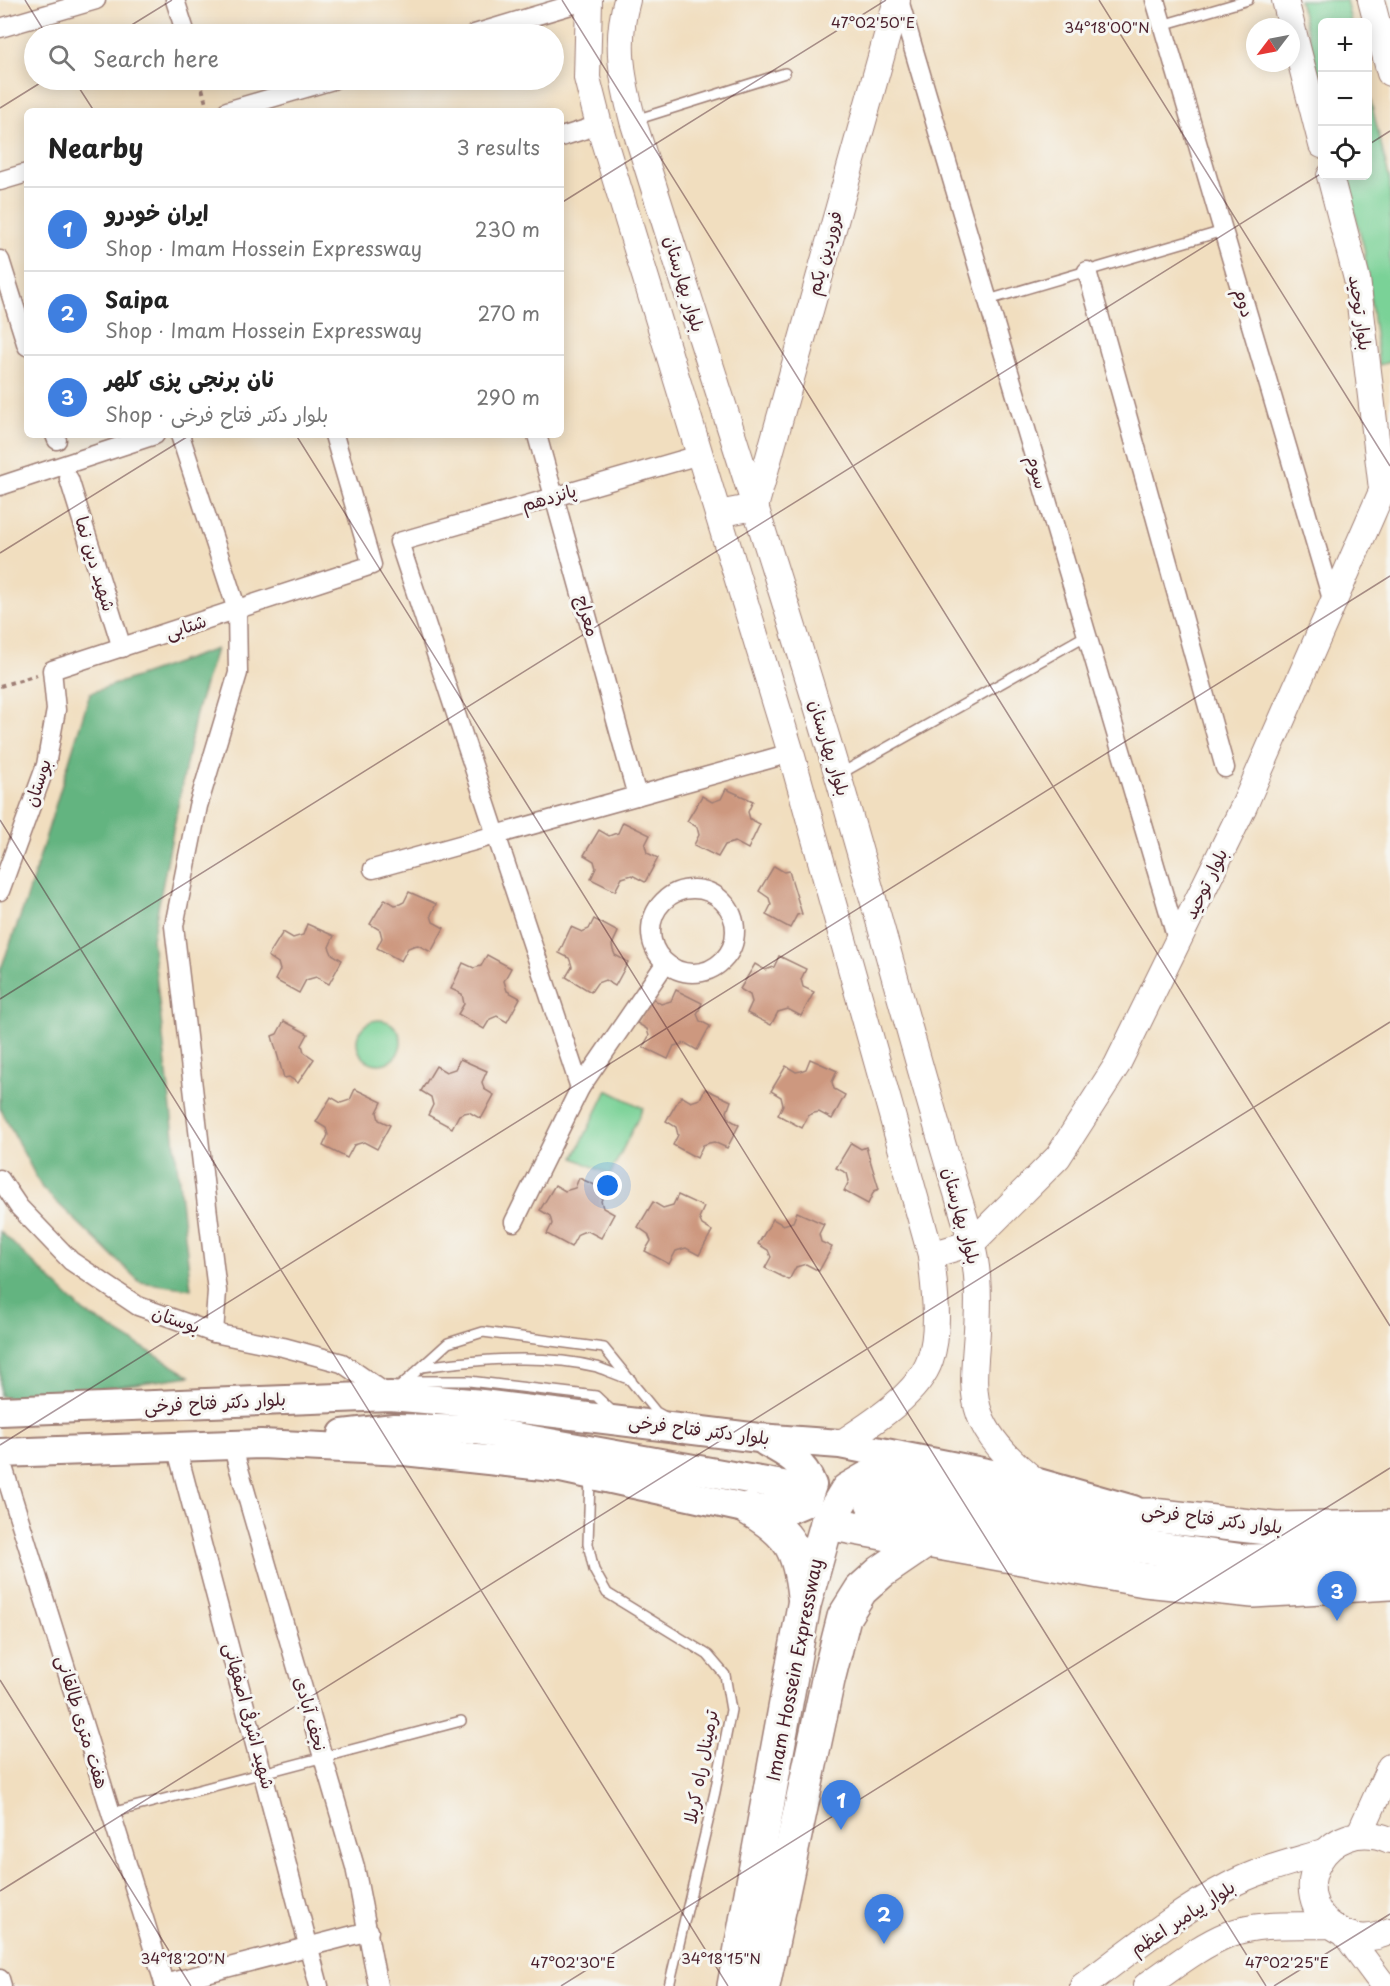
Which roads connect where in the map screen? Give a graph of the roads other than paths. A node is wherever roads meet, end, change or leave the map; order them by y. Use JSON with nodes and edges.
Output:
{"nodes":[{"id":1,"x":96,"y":0,"type":"edge"},
{"id":2,"x":175,"y":0,"type":"edge"},
{"id":3,"x":589,"y":0,"type":"edge"},
{"id":4,"x":627,"y":0,"type":"edge"},
{"id":5,"x":898,"y":0,"type":"edge"},
{"id":6,"x":1155,"y":0,"type":"edge"},
{"id":7,"x":1248,"y":0,"type":"edge"},
{"id":8,"x":1285,"y":0,"type":"edge"},
{"id":9,"x":1371,"y":0,"type":"edge"},
{"id":10,"x":183,"y":24,"type":"edge"},
{"id":11,"x":508,"y":24,"type":"edge"},
{"id":12,"x":1162,"y":25,"type":"junction"},
{"id":13,"x":0,"y":28,"type":"edge"},
{"id":14,"x":785,"y":73,"type":"dead end"},
{"id":15,"x":1390,"y":73,"type":"edge"},
{"id":16,"x":300,"y":90,"type":"edge"},
{"id":17,"x":241,"y":108,"type":"edge"},
{"id":18,"x":633,"y":121,"type":"junction"},
{"id":19,"x":599,"y":125,"type":"junction"},
{"id":20,"x":1318,"y":126,"type":"edge"},
{"id":21,"x":564,"y":136,"type":"edge"},
{"id":22,"x":24,"y":174,"type":"edge"},
{"id":23,"x":1331,"y":180,"type":"edge"},
{"id":24,"x":0,"y":181,"type":"edge"},
{"id":25,"x":1223,"y":231,"type":"junction"},
{"id":26,"x":0,"y":260,"type":"edge"},
{"id":27,"x":1087,"y":271,"type":"junction"},
{"id":28,"x":13,"y":299,"type":"edge"},
{"id":29,"x":988,"y":300,"type":"junction"},
{"id":30,"x":24,"y":336,"type":"edge"},
{"id":31,"x":146,"y":438,"type":"edge"},
{"id":32,"x":181,"y":438,"type":"edge"},
{"id":33,"x":335,"y":438,"type":"edge"},
{"id":34,"x":538,"y":438,"type":"edge"},
{"id":35,"x":699,"y":455,"type":"junction"},
{"id":36,"x":69,"y":479,"type":"dead end"},
{"id":37,"x":1388,"y":481,"type":"edge"},
{"id":38,"x":0,"y":486,"type":"edge"},
{"id":39,"x":554,"y":497,"type":"junction"},
{"id":40,"x":754,"y":507,"type":"junction"},
{"id":41,"x":717,"y":514,"type":"junction"},
{"id":42,"x":1334,"y":606,"type":"junction"},
{"id":43,"x":237,"y":610,"type":"junction"},
{"id":44,"x":1085,"y":636,"type":"junction"},
{"id":45,"x":122,"y":648,"type":"junction"},
{"id":46,"x":52,"y":670,"type":"joint"},
{"id":47,"x":791,"y":753,"type":"junction"},
{"id":48,"x":1225,"y":768,"type":"dead end"},
{"id":49,"x":837,"y":775,"type":"junction"},
{"id":50,"x":637,"y":796,"type":"junction"},
{"id":51,"x":496,"y":835,"type":"junction"},
{"id":52,"x":373,"y":869,"type":"dead end"},
{"id":53,"x":0,"y":891,"type":"edge"},
{"id":54,"x":1178,"y":943,"type":"junction"},
{"id":55,"x":665,"y":964,"type":"junction"},
{"id":56,"x":580,"y":1088,"type":"junction"},
{"id":57,"x":0,"y":1179,"type":"edge"},
{"id":58,"x":514,"y":1222,"type":"dead end"},
{"id":59,"x":972,"y":1243,"type":"junction"},
{"id":60,"x":931,"y":1254,"type":"junction"},
{"id":61,"x":214,"y":1333,"type":"junction"},
{"id":62,"x":422,"y":1367,"type":"junction"},
{"id":63,"x":634,"y":1381,"type":"junction"},
{"id":64,"x":398,"y":1388,"type":"junction"},
{"id":65,"x":0,"y":1411,"type":"edge"},
{"id":66,"x":685,"y":1429,"type":"junction"},
{"id":67,"x":759,"y":1438,"type":"junction"},
{"id":68,"x":261,"y":1444,"type":"junction"},
{"id":69,"x":840,"y":1444,"type":"junction"},
{"id":70,"x":232,"y":1445,"type":"junction"},
{"id":71,"x":176,"y":1446,"type":"junction"},
{"id":72,"x":0,"y":1455,"type":"edge"},
{"id":73,"x":591,"y":1474,"type":"junction"},
{"id":74,"x":1038,"y":1483,"type":"junction"},
{"id":75,"x":788,"y":1486,"type":"dead end"},
{"id":76,"x":872,"y":1502,"type":"dead end"},
{"id":77,"x":749,"y":1509,"type":"junction"},
{"id":78,"x":1152,"y":1515,"type":"junction"},
{"id":79,"x":827,"y":1522,"type":"junction"},
{"id":80,"x":1390,"y":1527,"type":"edge"},
{"id":81,"x":925,"y":1542,"type":"junction"},
{"id":82,"x":1390,"y":1556,"type":"edge"},
{"id":83,"x":1390,"y":1583,"type":"edge"},
{"id":84,"x":804,"y":1605,"type":"junction"},
{"id":85,"x":460,"y":1721,"type":"dead end"},
{"id":86,"x":323,"y":1758,"type":"junction"},
{"id":87,"x":776,"y":1763,"type":"junction"},
{"id":88,"x":1390,"y":1767,"type":"edge"},
{"id":89,"x":808,"y":1770,"type":"junction"},
{"id":90,"x":264,"y":1774,"type":"junction"},
{"id":91,"x":111,"y":1813,"type":"junction"},
{"id":92,"x":1360,"y":1833,"type":"junction"},
{"id":93,"x":1390,"y":1840,"type":"edge"},
{"id":94,"x":1324,"y":1852,"type":"junction"},
{"id":95,"x":1338,"y":1930,"type":"junction"},
{"id":96,"x":369,"y":1931,"type":"junction"},
{"id":97,"x":1390,"y":1931,"type":"edge"},
{"id":98,"x":310,"y":1947,"type":"junction"},
{"id":99,"x":0,"y":1979,"type":"edge"},
{"id":100,"x":165,"y":1985,"type":"edge"},
{"id":101,"x":2,"y":1986,"type":"edge"},
{"id":102,"x":319,"y":1986,"type":"edge"},
{"id":103,"x":378,"y":1986,"type":"edge"},
{"id":104,"x":669,"y":1986,"type":"edge"},
{"id":105,"x":734,"y":1986,"type":"edge"},
{"id":106,"x":763,"y":1986,"type":"edge"},
{"id":107,"x":1083,"y":1986,"type":"edge"},
{"id":108,"x":1146,"y":1986,"type":"edge"},
{"id":109,"x":1384,"y":1986,"type":"edge"}],
"edges":[{"from":1,"to":13,"type":"street"},
{"from":2,"to":10,"type":"street"},
{"from":3,"to":11,"type":"street"},
{"from":3,"to":19,"type":"main road","name":"بلوار بهارستان"},
{"from":4,"to":18,"type":"main road","name":"بلوار بهارستان"},
{"from":5,"to":29,"type":"street","name":"سوم"},
{"from":5,"to":40,"type":"main road","name":"فروردین یکم"},
{"from":6,"to":12,"type":"street","name":"دوم"},
{"from":7,"to":12,"type":"lane"},
{"from":8,"to":20,"type":"main road"},
{"from":9,"to":15,"type":"main road"},
{"from":12,"to":25,"type":"street","name":"دوم"},
{"from":14,"to":18,"type":"lane"},
{"from":16,"to":17,"type":"street"},
{"from":18,"to":40,"type":"main road","name":"بلوار بهارستان"},
{"from":19,"to":21,"type":"street"},
{"from":19,"to":35,"type":"main road","name":"بلوار بهارستان"},
{"from":22,"to":24,"type":"street"},
{"from":23,"to":37,"type":"main road","name":"بلوار توحید"},
{"from":25,"to":27,"type":"lane"},
{"from":25,"to":42,"type":"street","name":"دوم"},
{"from":26,"to":28,"type":"street"},
{"from":27,"to":29,"type":"lane"},
{"from":27,"to":48,"type":"street"},
{"from":28,"to":30,"type":"street"},
{"from":29,"to":44,"type":"street","name":"سوم"},
{"from":31,"to":38,"type":"street"},
{"from":32,"to":43,"type":"street"},
{"from":33,"to":43,"type":"street","name":"شتابی"},
{"from":34,"to":39,"type":"street","name":"معراج"},
{"from":35,"to":39,"type":"street","name":"پانزدهم"},
{"from":35,"to":41,"type":"main road","name":"بلوار بهارستان"},
{"from":36,"to":45,"type":"street","name":"شهید دین نما"},
{"from":37,"to":42,"type":"main road","name":"بلوار توحید"},
{"from":39,"to":50,"type":"street","name":"معراج"},
{"from":39,"to":51,"type":"street","name":"پانزدهم"},
{"from":40,"to":41,"type":"main road"},
{"from":40,"to":49,"type":"main road","name":"بلوار بهارستان"},
{"from":41,"to":47,"type":"main road","name":"بلوار بهارستان"},
{"from":42,"to":54,"type":"main road","name":"بلوار توحید"},
{"from":43,"to":45,"type":"street","name":"شتابی"},
{"from":43,"to":61,"type":"street"},
{"from":44,"to":49,"type":"lane"},
{"from":44,"to":54,"type":"street","name":"سوم"},
{"from":45,"to":46,"type":"street","name":"شتابی"},
{"from":46,"to":53,"type":"street","name":"بوستان"},
{"from":47,"to":50,"type":"street"},
{"from":47,"to":60,"type":"main road","name":"بلوار بهارستان"},
{"from":49,"to":59,"type":"main road","name":"بلوار بهارستان"},
{"from":50,"to":51,"type":"street"},
{"from":51,"to":52,"type":"street"},
{"from":51,"to":56,"type":"street"},
{"from":54,"to":59,"type":"main road","name":"بلوار توحید"},
{"from":55,"to":55,"type":"street"},
{"from":55,"to":56,"type":"street"},
{"from":56,"to":58,"type":"street"},
{"from":57,"to":61,"type":"street","name":"بوستان"},
{"from":59,"to":60,"type":"main road"},
{"from":59,"to":74,"type":"main road","name":"بلوار بهارستان"},
{"from":60,"to":69,"type":"main road","name":"بلوار بهارستان"},
{"from":61,"to":64,"type":"street","name":"بوستان"},
{"from":62,"to":63,"type":"lane"},
{"from":62,"to":63,"type":"lane"},
{"from":62,"to":64,"type":"lane"},
{"from":63,"to":66,"type":"lane"},
{"from":64,"to":65,"type":"main road","name":"بلوار دکتر فتاح فرخی"},
{"from":64,"to":66,"type":"main road","name":"بلوار دکتر فتاح فرخی"},
{"from":66,"to":67,"type":"main road","name":"بلوار دکتر فتاح فرخی"},
{"from":67,"to":69,"type":"main road","name":"بلوار دکتر فتاح فرخی"},
{"from":67,"to":77,"type":"main road"},
{"from":68,"to":70,"type":"main road"},
{"from":68,"to":73,"type":"main road"},
{"from":68,"to":75,"type":"main road"},
{"from":69,"to":74,"type":"main road","name":"بلوار دکتر فتاح فرخی"},
{"from":70,"to":71,"type":"main road"},
{"from":70,"to":86,"type":"street","name":"نجف آبادی"},
{"from":71,"to":72,"type":"main road"},
{"from":71,"to":90,"type":"street","name":"شهید اشرفی اصفهانی"},
{"from":72,"to":91,"type":"street","name":"هفت متری طالقانی"},
{"from":73,"to":77,"type":"main road"},
{"from":73,"to":104,"type":"lane","name":"ترمینال راه کربلا"},
{"from":74,"to":78,"type":"main road","name":"بلوار دکتر فتاح فرخی"},
{"from":76,"to":82,"type":"highway"},
{"from":77,"to":84,"type":"highway"},
{"from":78,"to":79,"type":"highway","name":"Imam Hossein Expressway"},
{"from":78,"to":80,"type":"highway","name":"بلوار دکتر فتاح فرخی"},
{"from":79,"to":81,"type":"highway"},
{"from":79,"to":84,"type":"highway","name":"Imam Hossein Expressway"},
{"from":81,"to":83,"type":"highway"},
{"from":81,"to":89,"type":"highway","name":"Imam Hossein Expressway"},
{"from":84,"to":87,"type":"highway","name":"Imam Hossein Expressway"},
{"from":85,"to":86,"type":"lane"},
{"from":86,"to":90,"type":"lane"},
{"from":86,"to":96,"type":"street","name":"نجف آبادی"},
{"from":87,"to":89,"type":"highway"},
{"from":87,"to":105,"type":"highway","name":"Imam Hossein Expressway"},
{"from":88,"to":92,"type":"main road"},
{"from":89,"to":106,"type":"highway","name":"Imam Hossein Expressway"},
{"from":90,"to":91,"type":"lane"},
{"from":90,"to":98,"type":"street","name":"شهید اشرفی اصفهانی"},
{"from":91,"to":100,"type":"street","name":"هفت متری طالقانی"},
{"from":92,"to":93,"type":"main road"},
{"from":92,"to":94,"type":"main road","name":"بلوار پیامبر اعظم"},
{"from":94,"to":95,"type":"main road"},
{"from":94,"to":107,"type":"main road","name":"بلوار پیامبر اعظم"},
{"from":95,"to":97,"type":"main road","name":"بلوار پیامبر اعظم"},
{"from":95,"to":108,"type":"main road","name":"بلوار پیامبر اعظم"},
{"from":95,"to":109,"type":"main road"},
{"from":96,"to":98,"type":"street"},
{"from":96,"to":103,"type":"street","name":"نجف آبادی"},
{"from":98,"to":100,"type":"street"},
{"from":98,"to":102,"type":"street","name":"شهید اشرفی اصفهانی"},
{"from":99,"to":101,"type":"street"}]}
